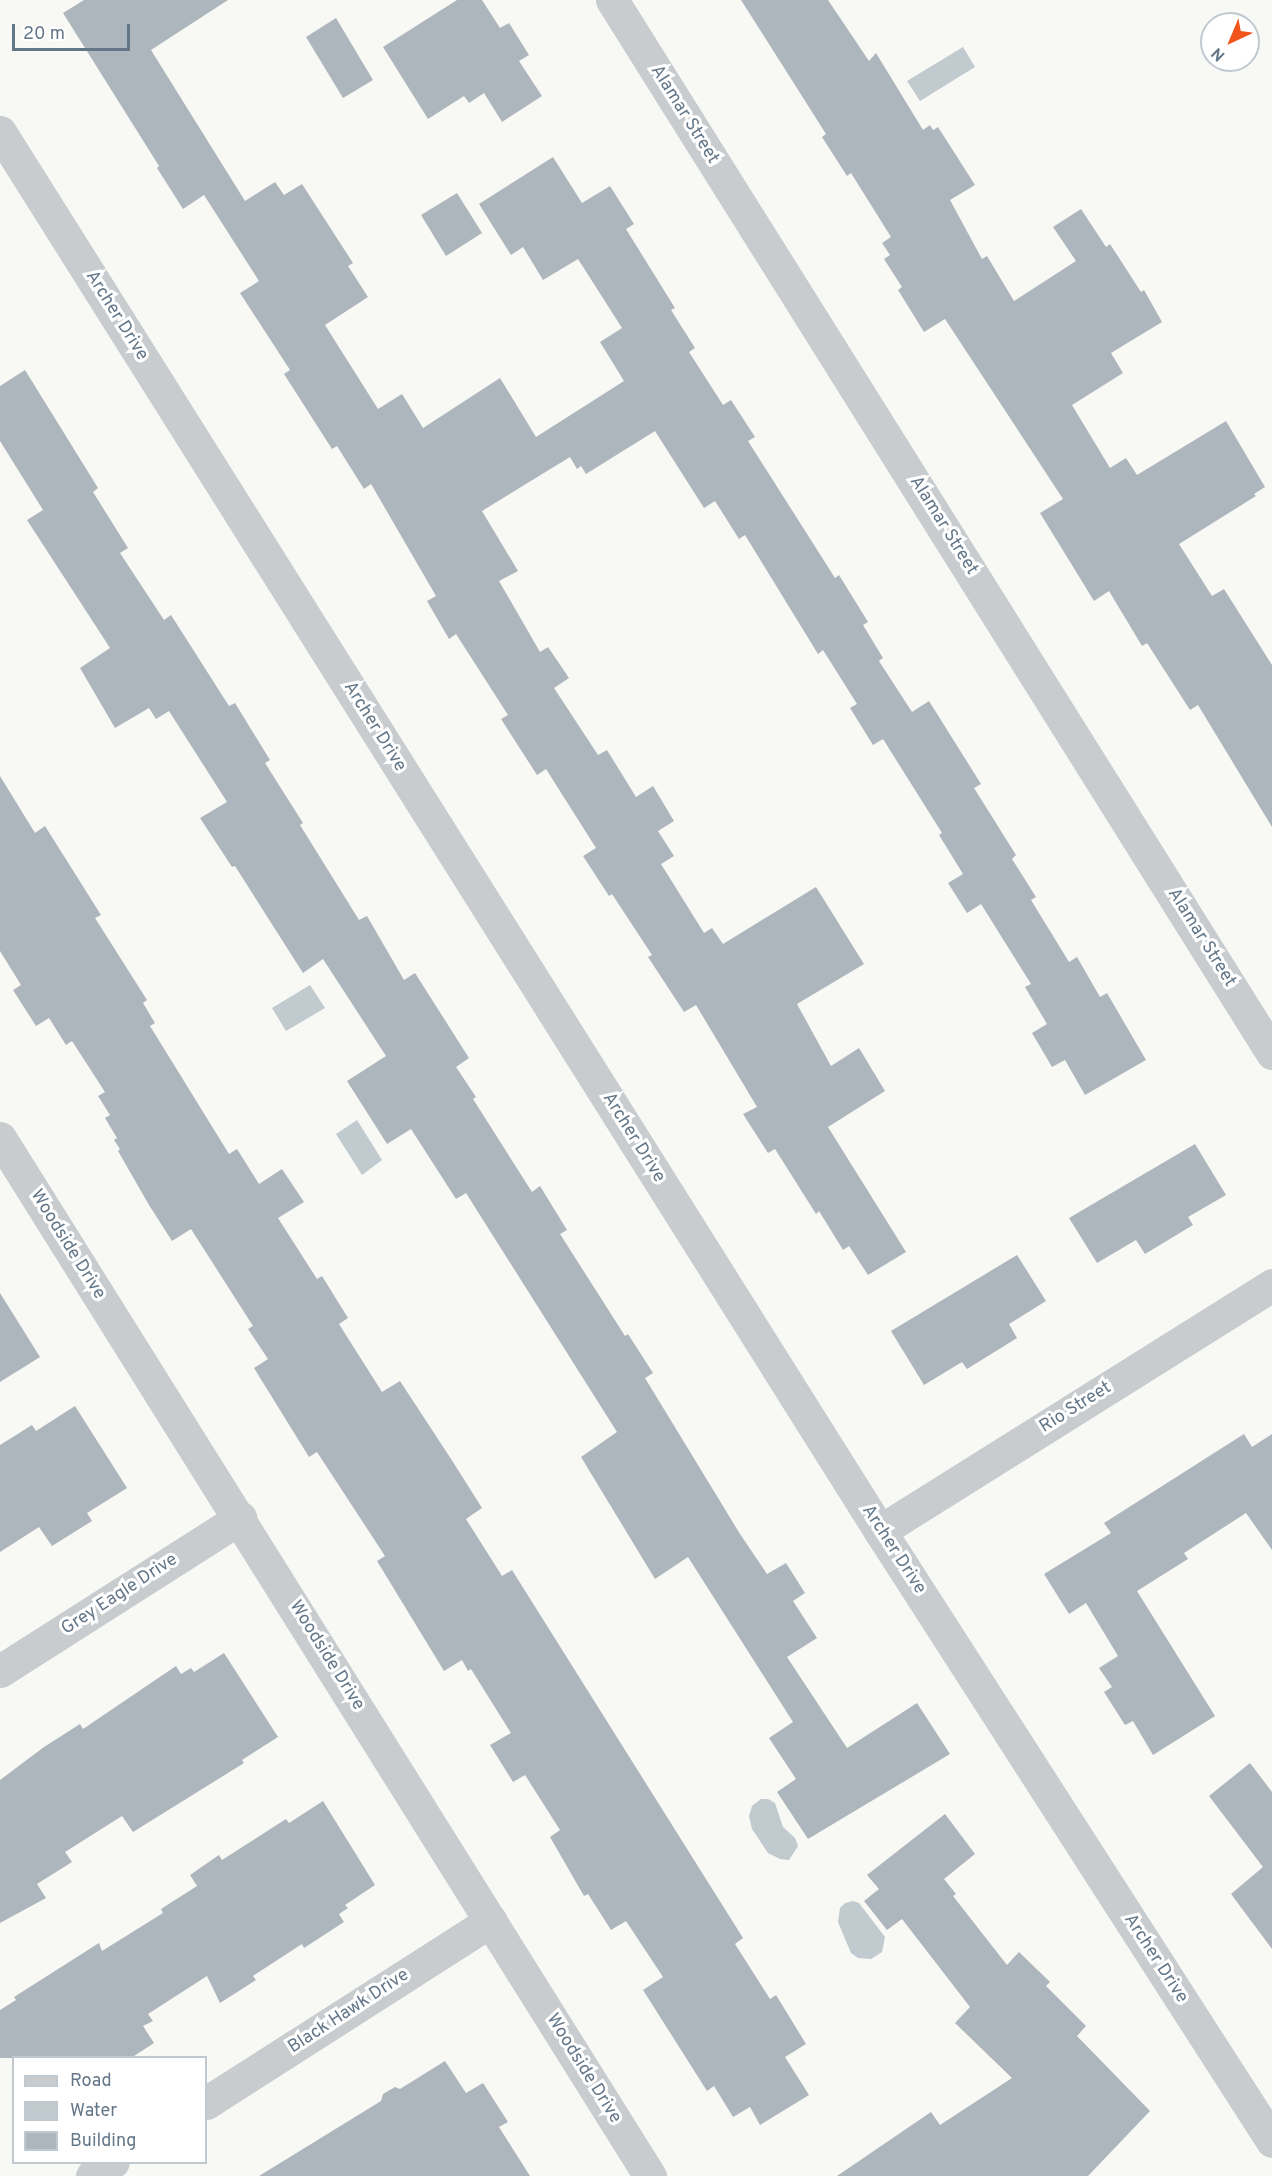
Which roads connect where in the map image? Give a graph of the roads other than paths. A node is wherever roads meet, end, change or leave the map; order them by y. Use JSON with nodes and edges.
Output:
{"nodes":[{"id":1,"x":612,"y":0,"type":"edge"},
{"id":2,"x":0,"y":132,"type":"edge"},
{"id":3,"x":1272,"y":1053,"type":"edge"},
{"id":4,"x":0,"y":1138,"type":"edge"},
{"id":5,"x":1272,"y":1285,"type":"edge"},
{"id":6,"x":240,"y":1518,"type":"junction"},
{"id":7,"x":880,"y":1531,"type":"junction"},
{"id":8,"x":0,"y":1671,"type":"edge"},
{"id":9,"x":491,"y":1921,"type":"junction"},
{"id":10,"x":207,"y":2102,"type":"edge"},
{"id":11,"x":1272,"y":2141,"type":"edge"},
{"id":12,"x":111,"y":2164,"type":"edge"},
{"id":13,"x":92,"y":2176,"type":"edge"},
{"id":14,"x":650,"y":2176,"type":"edge"}],
"edges":[{"from":1,"to":3,"type":"street","name":"Alamar Street"},
{"from":2,"to":7,"type":"street","name":"Archer Drive"},
{"from":4,"to":6,"type":"street","name":"Woodside Drive"},
{"from":5,"to":7,"type":"street","name":"Rio Street"},
{"from":6,"to":8,"type":"street","name":"Grey Eagle Drive"},
{"from":6,"to":9,"type":"street","name":"Woodside Drive"},
{"from":7,"to":11,"type":"street","name":"Archer Drive"},
{"from":9,"to":10,"type":"street","name":"Black Hawk Drive"},
{"from":9,"to":14,"type":"street","name":"Woodside Drive"},
{"from":12,"to":13,"type":"street"}]}
